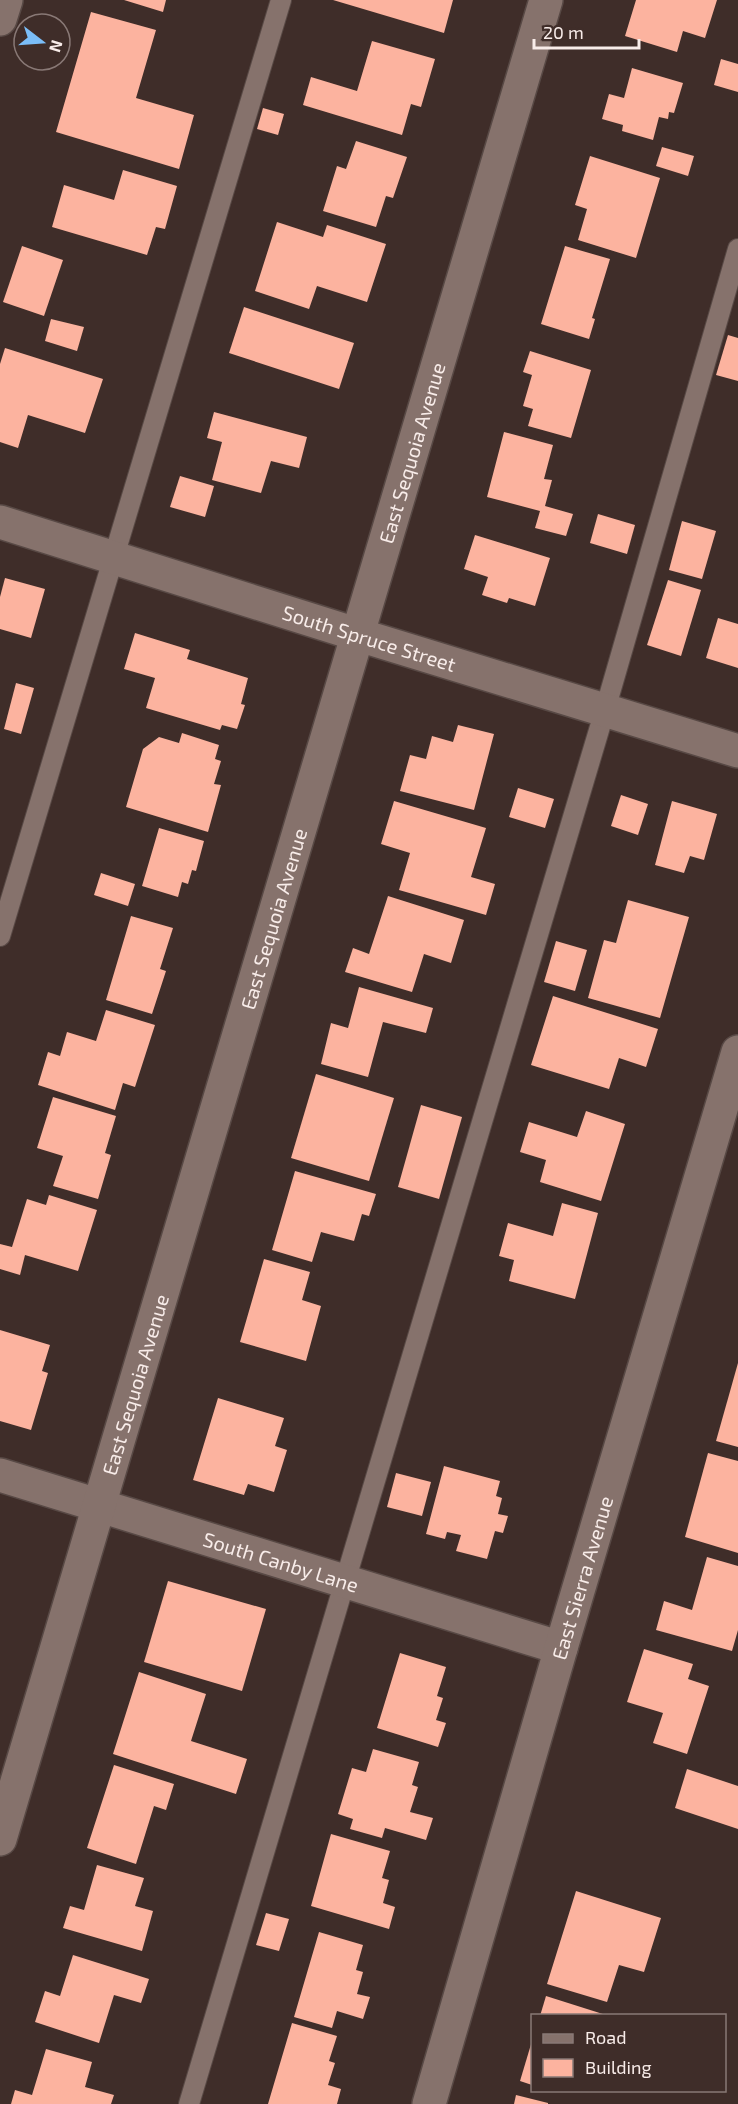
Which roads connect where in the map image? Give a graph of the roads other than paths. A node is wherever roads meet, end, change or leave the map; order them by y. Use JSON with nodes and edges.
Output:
{"nodes":[{"id":1,"x":6,"y":0,"type":"edge"},
{"id":2,"x":281,"y":0,"type":"edge"},
{"id":3,"x":546,"y":0,"type":"edge"},
{"id":4,"x":0,"y":19,"type":"edge"},
{"id":5,"x":738,"y":249,"type":"edge"},
{"id":6,"x":0,"y":522,"type":"edge"},
{"id":7,"x":113,"y":558,"type":"junction"},
{"id":8,"x":358,"y":635,"type":"junction"},
{"id":9,"x":604,"y":710,"type":"junction"},
{"id":10,"x":738,"y":751,"type":"edge"},
{"id":11,"x":0,"y":936,"type":"edge"},
{"id":12,"x":738,"y":1052,"type":"edge"},
{"id":13,"x":0,"y":1475,"type":"edge"},
{"id":14,"x":100,"y":1506,"type":"junction"},
{"id":15,"x":345,"y":1582,"type":"junction"},
{"id":16,"x":561,"y":1648,"type":"junction"},
{"id":17,"x":0,"y":1839,"type":"edge"},
{"id":18,"x":189,"y":2104,"type":"edge"},
{"id":19,"x":429,"y":2104,"type":"edge"}],
"edges":[{"from":1,"to":4,"type":"street"},
{"from":2,"to":7,"type":"lane"},
{"from":3,"to":8,"type":"street","name":"East Sequoia Avenue"},
{"from":5,"to":9,"type":"lane"},
{"from":6,"to":7,"type":"street","name":"South Spruce Street"},
{"from":7,"to":8,"type":"street","name":"South Spruce Street"},
{"from":7,"to":11,"type":"lane"},
{"from":8,"to":9,"type":"street","name":"South Spruce Street"},
{"from":8,"to":14,"type":"street","name":"East Sequoia Avenue"},
{"from":9,"to":10,"type":"street","name":"South Spruce Street"},
{"from":9,"to":15,"type":"lane"},
{"from":12,"to":16,"type":"street","name":"East Sierra Avenue"},
{"from":13,"to":14,"type":"street","name":"South Canby Lane"},
{"from":14,"to":15,"type":"street","name":"South Canby Lane"},
{"from":14,"to":17,"type":"street","name":"East Sequoia Avenue"},
{"from":15,"to":16,"type":"street","name":"South Canby Lane"},
{"from":15,"to":18,"type":"lane"},
{"from":16,"to":19,"type":"street","name":"East Sierra Avenue"}]}
